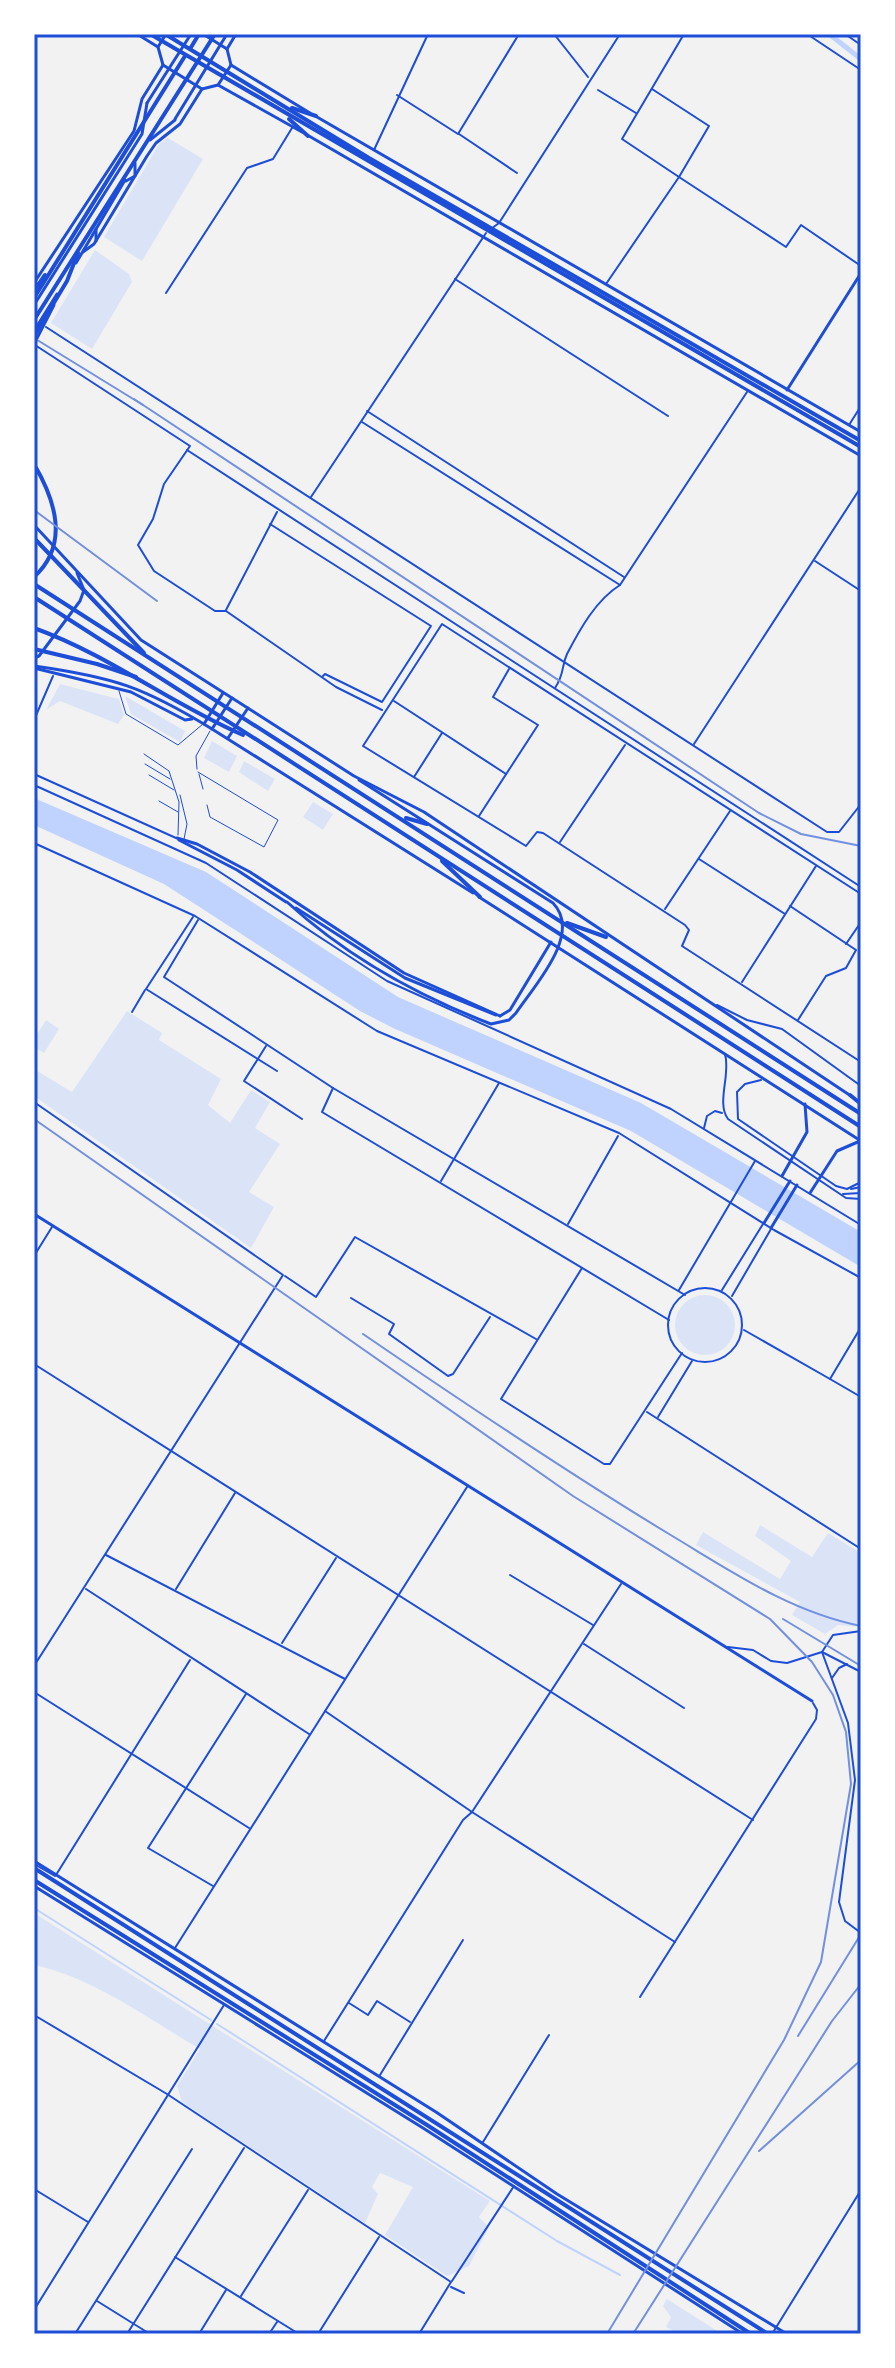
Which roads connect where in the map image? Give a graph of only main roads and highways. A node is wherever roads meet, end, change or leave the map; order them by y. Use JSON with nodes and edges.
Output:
{"nodes":[{"id":1,"x":150,"y":34,"type":"edge"},
{"id":2,"x":165,"y":34,"type":"edge"},
{"id":3,"x":201,"y":34,"type":"edge"},
{"id":4,"x":215,"y":34,"type":"edge"},
{"id":5,"x":285,"y":106,"type":"junction"},
{"id":6,"x":282,"y":112,"type":"junction"},
{"id":7,"x":316,"y":116,"type":"road end"},
{"id":8,"x":308,"y":136,"type":"road end"},
{"id":9,"x":490,"y":230,"type":"junction"},
{"id":10,"x":72,"y":237,"type":"junction"},
{"id":11,"x":82,"y":243,"type":"junction"},
{"id":12,"x":34,"y":291,"type":"edge"},
{"id":13,"x":37,"y":297,"type":"edge"},
{"id":14,"x":34,"y":320,"type":"edge"},
{"id":15,"x":34,"y":334,"type":"edge"},
{"id":16,"x":861,"y":444,"type":"edge"},
{"id":17,"x":34,"y":464,"type":"edge"},
{"id":18,"x":34,"y":538,"type":"edge"},
{"id":19,"x":34,"y":577,"type":"edge"},
{"id":20,"x":34,"y":584,"type":"edge"},
{"id":21,"x":34,"y":597,"type":"edge"},
{"id":22,"x":34,"y":628,"type":"edge"},
{"id":23,"x":34,"y":649,"type":"edge"},
{"id":24,"x":152,"y":660,"type":"junction"},
{"id":25,"x":148,"y":682,"type":"junction"},
{"id":26,"x":256,"y":741,"type":"junction"},
{"id":27,"x":400,"y":817,"type":"junction"},
{"id":28,"x":427,"y":824,"type":"road end"},
{"id":29,"x":431,"y":851,"type":"junction"},
{"id":30,"x":480,"y":897,"type":"road end"},
{"id":31,"x":558,"y":920,"type":"junction"},
{"id":32,"x":606,"y":937,"type":"road end"},
{"id":33,"x":850,"y":1095,"type":"road end"},
{"id":34,"x":861,"y":1103,"type":"edge"},
{"id":35,"x":861,"y":1114,"type":"edge"},
{"id":36,"x":861,"y":1127,"type":"edge"},
{"id":37,"x":34,"y":1864,"type":"edge"},
{"id":38,"x":34,"y":1883,"type":"edge"},
{"id":39,"x":751,"y":2334,"type":"edge"},
{"id":40,"x":770,"y":2334,"type":"edge"}],
"edges":[{"from":1,"to":6,"type":"highway"},
{"from":2,"to":5,"type":"highway"},
{"from":3,"to":10,"type":"highway"},
{"from":4,"to":11,"type":"highway"},
{"from":5,"to":7,"type":"highway"},
{"from":5,"to":9,"type":"highway"},
{"from":6,"to":8,"type":"highway"},
{"from":6,"to":9,"type":"highway"},
{"from":9,"to":16,"type":"highway"},
{"from":10,"to":12,"type":"highway"},
{"from":10,"to":13,"type":"highway"},
{"from":11,"to":14,"type":"highway"},
{"from":11,"to":15,"type":"highway"},
{"from":17,"to":19,"type":"highway"},
{"from":18,"to":24,"type":"highway"},
{"from":20,"to":24,"type":"highway"},
{"from":21,"to":26,"type":"highway"},
{"from":22,"to":25,"type":"highway"},
{"from":23,"to":25,"type":"highway"},
{"from":24,"to":27,"type":"highway"},
{"from":25,"to":26,"type":"highway"},
{"from":26,"to":29,"type":"highway"},
{"from":27,"to":28,"type":"highway"},
{"from":27,"to":31,"type":"highway"},
{"from":29,"to":30,"type":"highway"},
{"from":29,"to":36,"type":"highway"},
{"from":31,"to":32,"type":"highway"},
{"from":31,"to":35,"type":"highway"},
{"from":33,"to":34,"type":"highway"},
{"from":37,"to":40,"type":"highway"},
{"from":38,"to":39,"type":"highway"}]}
